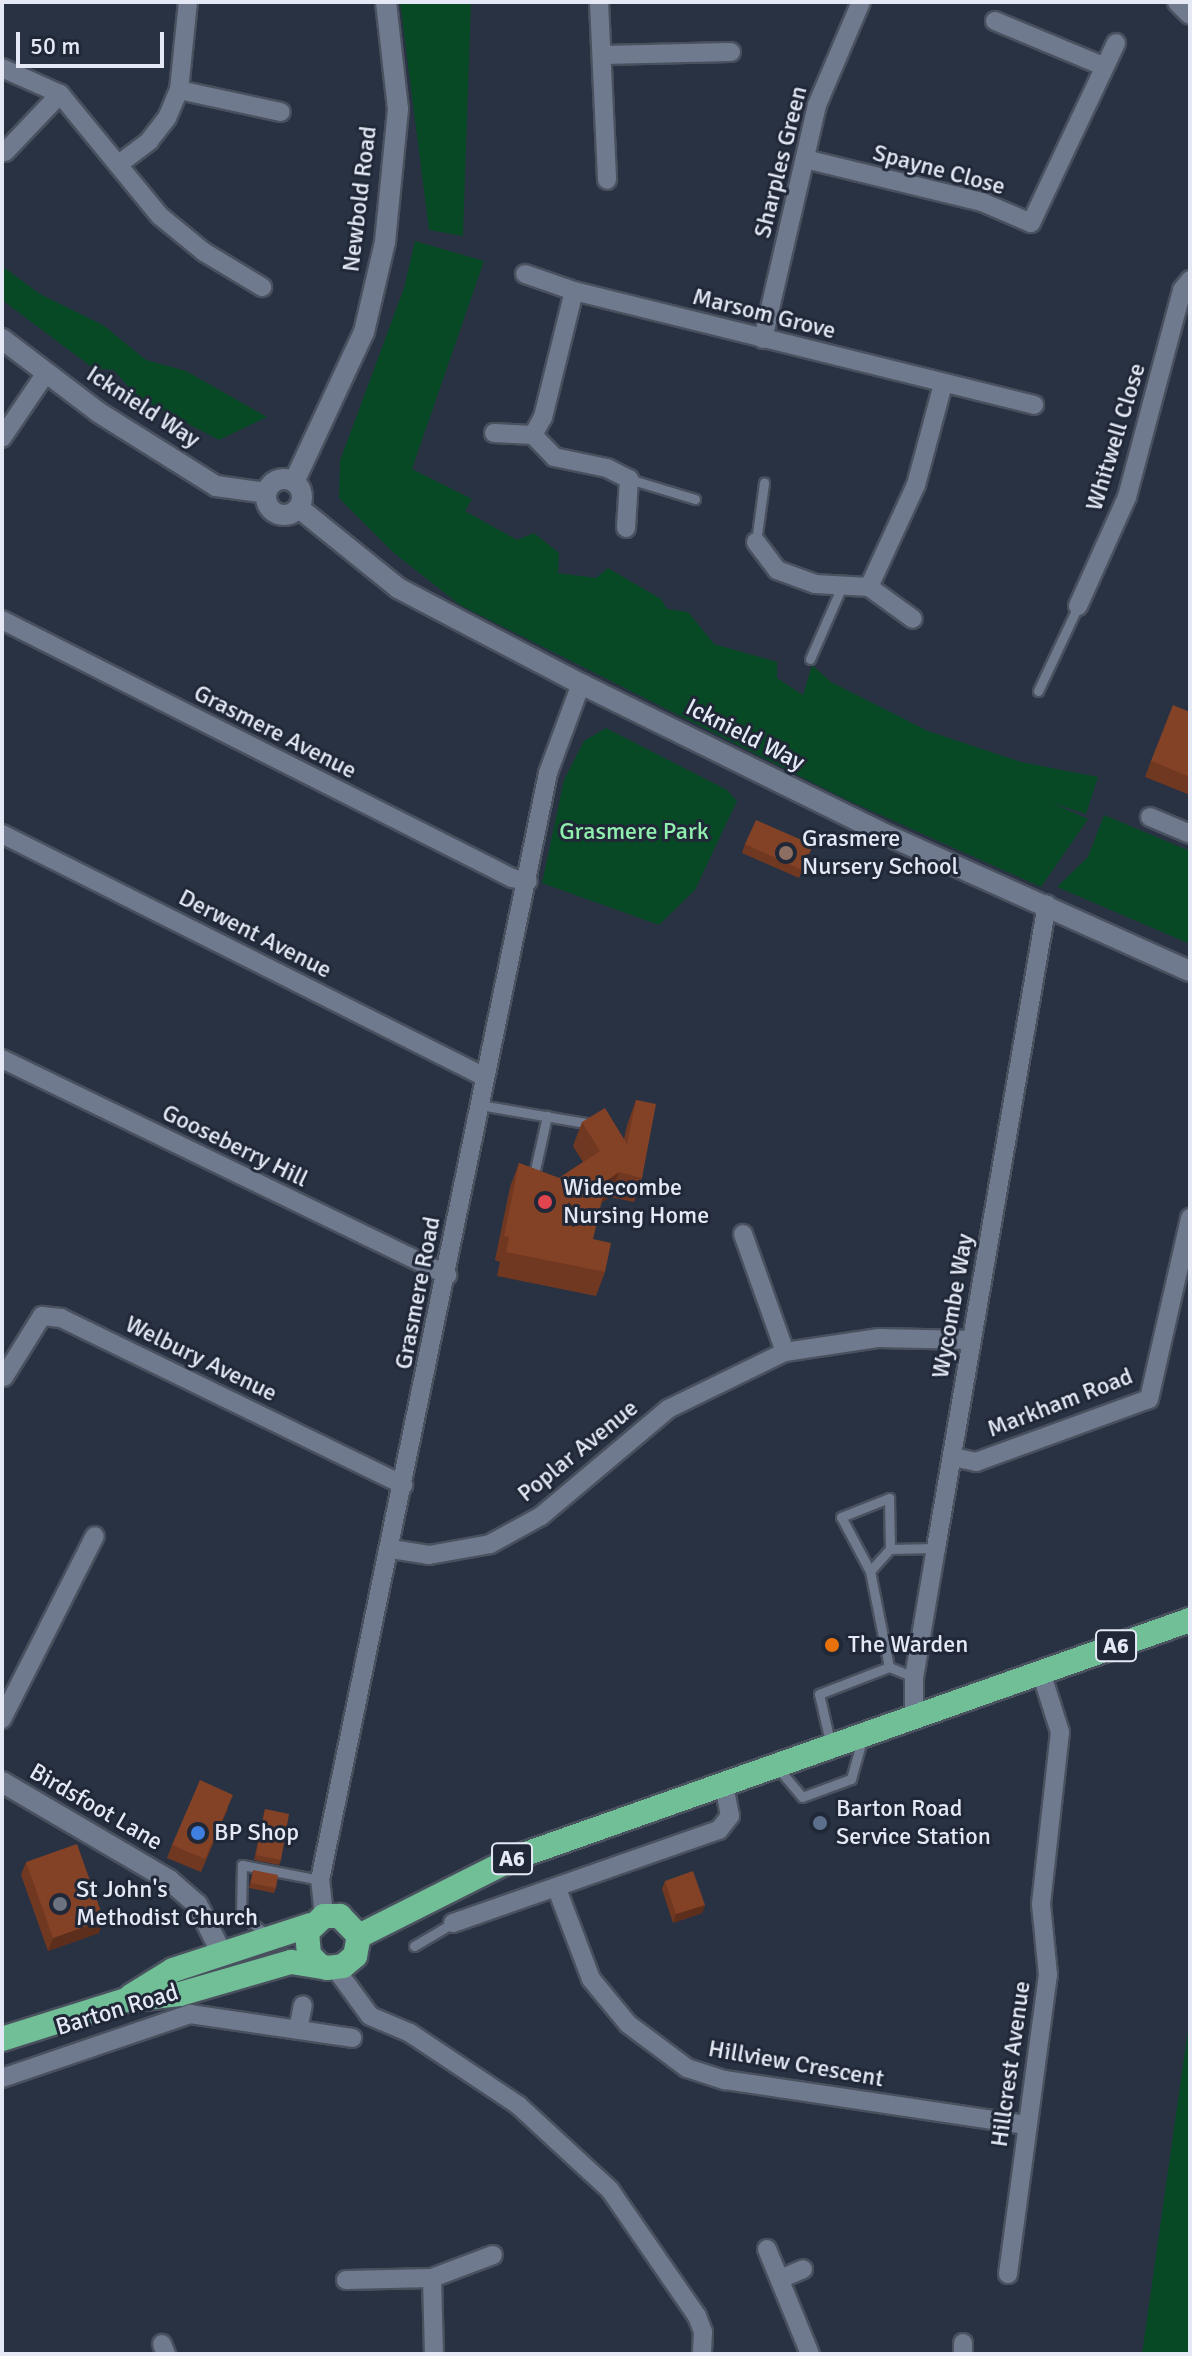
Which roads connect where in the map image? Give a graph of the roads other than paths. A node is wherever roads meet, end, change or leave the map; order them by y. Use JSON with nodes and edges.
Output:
{"nodes":[{"id":1,"x":188,"y":2,"type":"edge"},
{"id":2,"x":386,"y":2,"type":"edge"},
{"id":3,"x":599,"y":2,"type":"edge"},
{"id":4,"x":861,"y":2,"type":"edge"},
{"id":5,"x":1178,"y":2,"type":"edge"},
{"id":6,"x":1190,"y":14,"type":"edge"},
{"id":7,"x":995,"y":21,"type":"dead end"},
{"id":8,"x":1116,"y":43,"type":"dead end"},
{"id":9,"x":731,"y":52,"type":"dead end"},
{"id":10,"x":602,"y":55,"type":"junction"},
{"id":11,"x":1103,"y":66,"type":"junction"},
{"id":12,"x":2,"y":68,"type":"edge"},
{"id":13,"x":179,"y":90,"type":"junction"},
{"id":14,"x":60,"y":94,"type":"junction"},
{"id":15,"x":281,"y":112,"type":"dead end"},
{"id":16,"x":5,"y":152,"type":"dead end"},
{"id":17,"x":805,"y":159,"type":"junction"},
{"id":18,"x":119,"y":164,"type":"junction"},
{"id":19,"x":607,"y":180,"type":"dead end"},
{"id":20,"x":525,"y":274,"type":"dead end"},
{"id":21,"x":1190,"y":280,"type":"edge"},
{"id":22,"x":262,"y":287,"type":"dead end"},
{"id":23,"x":574,"y":291,"type":"junction"},
{"id":24,"x":2,"y":339,"type":"edge"},
{"id":25,"x":763,"y":339,"type":"junction"},
{"id":26,"x":46,"y":373,"type":"junction"},
{"id":27,"x":943,"y":384,"type":"junction"},
{"id":28,"x":1034,"y":405,"type":"dead end"},
{"id":29,"x":494,"y":433,"type":"dead end"},
{"id":30,"x":533,"y":435,"type":"junction"},
{"id":31,"x":2,"y":438,"type":"edge"},
{"id":32,"x":629,"y":479,"type":"junction"},
{"id":33,"x":294,"y":482,"type":"junction"},
{"id":34,"x":764,"y":483,"type":"dead end"},
{"id":35,"x":266,"y":493,"type":"junction"},
{"id":36,"x":695,"y":499,"type":"dead end"},
{"id":37,"x":299,"y":508,"type":"junction"},
{"id":38,"x":626,"y":528,"type":"dead end"},
{"id":39,"x":756,"y":542,"type":"joint"},
{"id":40,"x":842,"y":586,"type":"junction"},
{"id":41,"x":869,"y":587,"type":"junction"},
{"id":42,"x":1078,"y":606,"type":"joint"},
{"id":43,"x":913,"y":619,"type":"dead end"},
{"id":44,"x":2,"y":620,"type":"edge"},
{"id":45,"x":810,"y":659,"type":"dead end"},
{"id":46,"x":581,"y":684,"type":"junction"},
{"id":47,"x":1038,"y":691,"type":"dead end"},
{"id":48,"x":1150,"y":817,"type":"dead end"},
{"id":49,"x":2,"y":834,"type":"edge"},
{"id":50,"x":1190,"y":834,"type":"edge"},
{"id":51,"x":528,"y":881,"type":"junction"},
{"id":52,"x":1047,"y":904,"type":"junction"},
{"id":53,"x":1190,"y":971,"type":"edge"},
{"id":54,"x":2,"y":1059,"type":"edge"},
{"id":55,"x":485,"y":1077,"type":"junction"},
{"id":56,"x":480,"y":1105,"type":"junction"},
{"id":57,"x":547,"y":1116,"type":"junction"},
{"id":58,"x":604,"y":1127,"type":"edge"},
{"id":59,"x":532,"y":1184,"type":"edge"},
{"id":60,"x":1190,"y":1218,"type":"edge"},
{"id":61,"x":743,"y":1234,"type":"dead end"},
{"id":62,"x":447,"y":1275,"type":"junction"},
{"id":63,"x":971,"y":1340,"type":"junction"},
{"id":64,"x":785,"y":1352,"type":"junction"},
{"id":65,"x":4,"y":1377,"type":"dead end"},
{"id":66,"x":953,"y":1457,"type":"junction"},
{"id":67,"x":403,"y":1485,"type":"junction"},
{"id":68,"x":95,"y":1536,"type":"dead end"},
{"id":69,"x":936,"y":1548,"type":"junction"},
{"id":70,"x":391,"y":1549,"type":"junction"},
{"id":71,"x":890,"y":1549,"type":"junction"},
{"id":72,"x":870,"y":1571,"type":"junction"},
{"id":73,"x":1190,"y":1620,"type":"edge"},
{"id":74,"x":889,"y":1667,"type":"junction"},
{"id":75,"x":1041,"y":1672,"type":"junction"},
{"id":76,"x":914,"y":1678,"type":"junction"},
{"id":77,"x":914,"y":1716,"type":"junction"},
{"id":78,"x":2,"y":1719,"type":"edge"},
{"id":79,"x":865,"y":1734,"type":"junction"},
{"id":80,"x":831,"y":1746,"type":"junction"},
{"id":81,"x":776,"y":1765,"type":"junction"},
{"id":82,"x":2,"y":1782,"type":"edge"},
{"id":83,"x":724,"y":1784,"type":"junction"},
{"id":84,"x":320,"y":1880,"type":"junction"},
{"id":85,"x":557,"y":1889,"type":"junction"},
{"id":86,"x":318,"y":1920,"type":"junction"},
{"id":87,"x":453,"y":1923,"type":"joint"},
{"id":88,"x":359,"y":1936,"type":"junction"},
{"id":89,"x":273,"y":1939,"type":"junction"},
{"id":90,"x":414,"y":1946,"type":"dead end"},
{"id":91,"x":221,"y":1952,"type":"junction"},
{"id":92,"x":328,"y":1967,"type":"junction"},
{"id":93,"x":126,"y":2000,"type":"junction"},
{"id":94,"x":303,"y":2005,"type":"dead end"},
{"id":95,"x":298,"y":2030,"type":"junction"},
{"id":96,"x":352,"y":2038,"type":"dead end"},
{"id":97,"x":2,"y":2039,"type":"edge"},
{"id":98,"x":2,"y":2078,"type":"edge"},
{"id":99,"x":1026,"y":2125,"type":"junction"},
{"id":100,"x":767,"y":2249,"type":"dead end"},
{"id":101,"x":493,"y":2255,"type":"dead end"},
{"id":102,"x":803,"y":2269,"type":"dead end"},
{"id":103,"x":1008,"y":2274,"type":"dead end"},
{"id":104,"x":432,"y":2278,"type":"junction"},
{"id":105,"x":780,"y":2279,"type":"junction"},
{"id":106,"x":346,"y":2280,"type":"dead end"},
{"id":107,"x":434,"y":2354,"type":"edge"},
{"id":108,"x":702,"y":2354,"type":"edge"},
{"id":109,"x":810,"y":2354,"type":"edge"}],
"edges":[{"from":1,"to":13,"type":"street"},
{"from":2,"to":33,"type":"street","name":"Newbold Road"},
{"from":3,"to":10,"type":"street"},
{"from":4,"to":17,"type":"street","name":"Sharples Green"},
{"from":5,"to":6,"type":"street"},
{"from":7,"to":11,"type":"street"},
{"from":8,"to":11,"type":"street","name":"Spayne Close"},
{"from":9,"to":10,"type":"street"},
{"from":10,"to":19,"type":"street"},
{"from":11,"to":17,"type":"street","name":"Spayne Close"},
{"from":12,"to":14,"type":"street"},
{"from":13,"to":15,"type":"street"},
{"from":13,"to":18,"type":"street"},
{"from":14,"to":16,"type":"street"},
{"from":14,"to":18,"type":"street"},
{"from":17,"to":25,"type":"street","name":"Sharples Green"},
{"from":18,"to":22,"type":"street"},
{"from":20,"to":23,"type":"street","name":"Marsom Grove"},
{"from":21,"to":42,"type":"street","name":"Whitwell Close"},
{"from":23,"to":25,"type":"street","name":"Marsom Grove"},
{"from":23,"to":30,"type":"street"},
{"from":24,"to":26,"type":"street","name":"Icknield Way"},
{"from":25,"to":27,"type":"street","name":"Marsom Grove"},
{"from":26,"to":31,"type":"street"},
{"from":26,"to":35,"type":"street","name":"Icknield Way"},
{"from":27,"to":28,"type":"street","name":"Marsom Grove"},
{"from":27,"to":41,"type":"street"},
{"from":29,"to":30,"type":"street"},
{"from":30,"to":32,"type":"street"},
{"from":32,"to":36,"type":"lane"},
{"from":32,"to":38,"type":"street"},
{"from":33,"to":35,"type":"street"},
{"from":33,"to":37,"type":"street"},
{"from":34,"to":39,"type":"lane"},
{"from":35,"to":37,"type":"street"},
{"from":37,"to":46,"type":"street","name":"Icknield Way"},
{"from":39,"to":40,"type":"street"},
{"from":40,"to":41,"type":"street"},
{"from":40,"to":45,"type":"lane"},
{"from":41,"to":43,"type":"street"},
{"from":42,"to":47,"type":"lane"},
{"from":44,"to":51,"type":"street","name":"Grasmere Avenue"},
{"from":46,"to":51,"type":"street","name":"Grasmere Road"},
{"from":46,"to":52,"type":"street","name":"Icknield Way"},
{"from":48,"to":50,"type":"street"},
{"from":49,"to":55,"type":"street","name":"Derwent Avenue"},
{"from":51,"to":55,"type":"street","name":"Grasmere Road"},
{"from":52,"to":53,"type":"street","name":"Icknield Way"},
{"from":52,"to":63,"type":"street","name":"Wycombe Way"},
{"from":54,"to":62,"type":"street","name":"Gooseberry Hill"},
{"from":55,"to":56,"type":"street","name":"Grasmere Road"},
{"from":56,"to":57,"type":"lane"},
{"from":56,"to":62,"type":"street","name":"Grasmere Road"},
{"from":57,"to":58,"type":"lane"},
{"from":57,"to":59,"type":"lane"},
{"from":60,"to":66,"type":"street","name":"Markham Road"},
{"from":61,"to":64,"type":"street"},
{"from":62,"to":67,"type":"street","name":"Grasmere Road"},
{"from":63,"to":64,"type":"street","name":"Poplar Avenue"},
{"from":63,"to":66,"type":"street","name":"Wycombe Way"},
{"from":64,"to":70,"type":"street","name":"Poplar Avenue"},
{"from":65,"to":67,"type":"street","name":"Welbury Avenue"},
{"from":66,"to":69,"type":"street","name":"Wycombe Way"},
{"from":67,"to":70,"type":"street","name":"Grasmere Road"},
{"from":68,"to":78,"type":"street"},
{"from":69,"to":71,"type":"lane"},
{"from":69,"to":76,"type":"street","name":"Wycombe Way"},
{"from":70,"to":84,"type":"street","name":"Grasmere Road"},
{"from":71,"to":72,"type":"lane"},
{"from":71,"to":72,"type":"lane"},
{"from":72,"to":74,"type":"lane"},
{"from":73,"to":75,"type":"highway","number":"A6"},
{"from":74,"to":76,"type":"lane"},
{"from":74,"to":80,"type":"lane"},
{"from":75,"to":77,"type":"highway","number":"A6"},
{"from":75,"to":99,"type":"street","name":"Hillcrest Avenue"},
{"from":76,"to":77,"type":"street","name":"Wycombe Way"},
{"from":77,"to":79,"type":"highway","number":"A6"},
{"from":79,"to":80,"type":"highway","number":"A6"},
{"from":79,"to":81,"type":"lane"},
{"from":80,"to":81,"type":"highway","number":"A6"},
{"from":81,"to":83,"type":"highway","number":"A6"},
{"from":82,"to":91,"type":"street","name":"Birdsfoot Lane"},
{"from":83,"to":85,"type":"street"},
{"from":83,"to":88,"type":"highway","number":"A6"},
{"from":84,"to":86,"type":"street","name":"Grasmere Road"},
{"from":84,"to":89,"type":"lane"},
{"from":85,"to":87,"type":"street"},
{"from":85,"to":99,"type":"street","name":"Hillview Crescent"},
{"from":86,"to":88,"type":"highway"},
{"from":86,"to":89,"type":"highway","name":"Barton Road"},
{"from":86,"to":92,"type":"highway"},
{"from":87,"to":90,"type":"lane"},
{"from":88,"to":92,"type":"highway"},
{"from":89,"to":91,"type":"highway","name":"Barton Road"},
{"from":91,"to":93,"type":"highway","name":"Barton Road"},
{"from":92,"to":93,"type":"highway","name":"Barton Road"},
{"from":92,"to":108,"type":"street"},
{"from":93,"to":97,"type":"highway","name":"Barton Road"},
{"from":94,"to":95,"type":"street"},
{"from":95,"to":96,"type":"street","name":"Barton Road"},
{"from":95,"to":98,"type":"street","name":"Barton Road"},
{"from":99,"to":103,"type":"street","name":"Hillcrest Avenue"},
{"from":100,"to":105,"type":"street"},
{"from":101,"to":104,"type":"street"},
{"from":102,"to":105,"type":"street"},
{"from":104,"to":106,"type":"street"},
{"from":104,"to":107,"type":"street"},
{"from":105,"to":109,"type":"street"}]}
